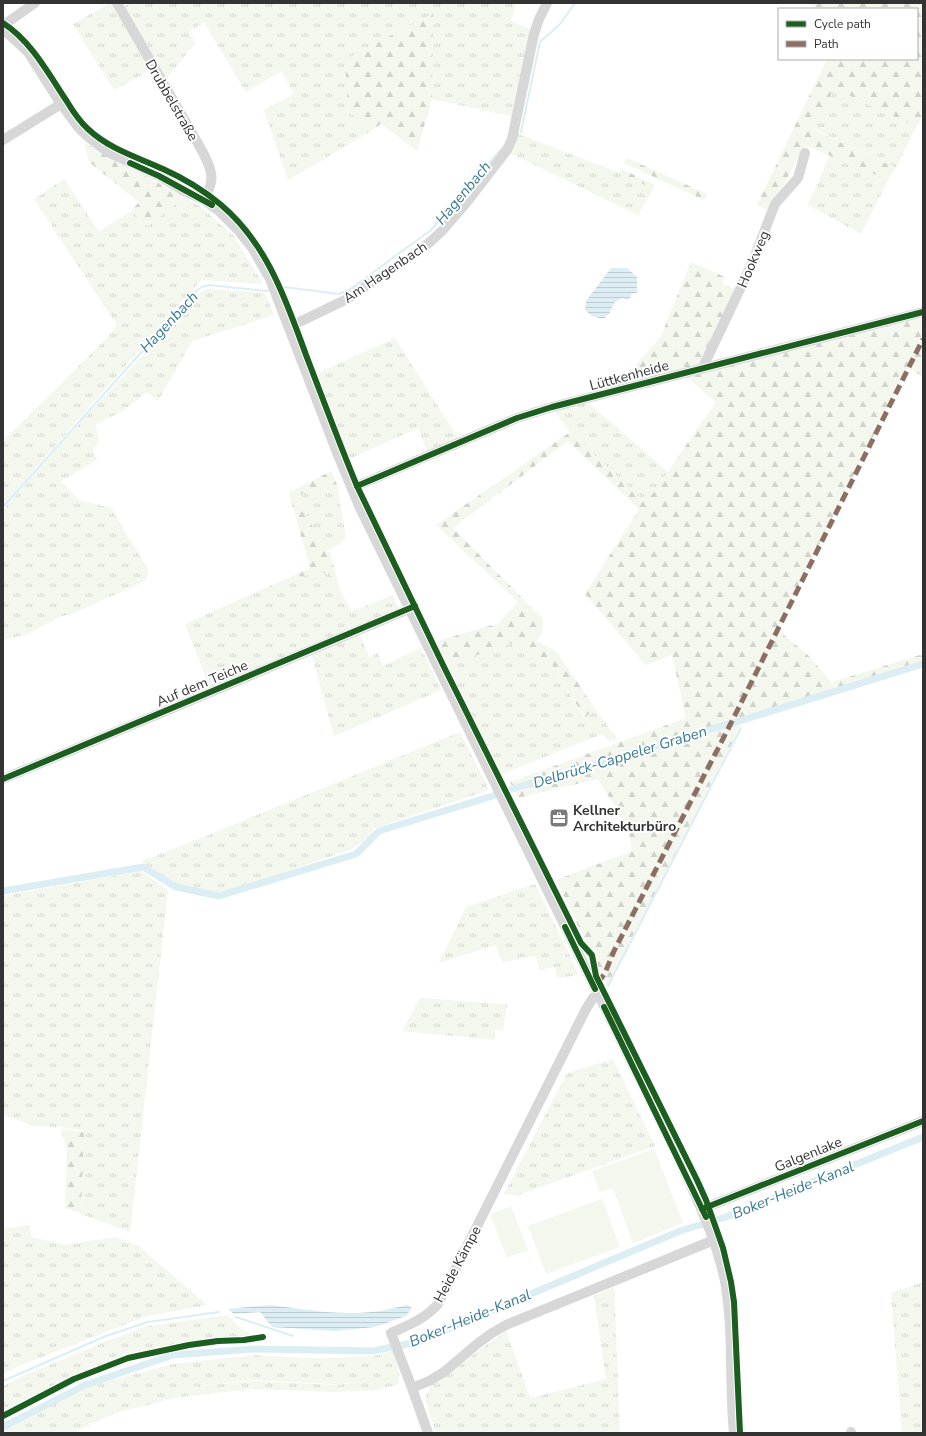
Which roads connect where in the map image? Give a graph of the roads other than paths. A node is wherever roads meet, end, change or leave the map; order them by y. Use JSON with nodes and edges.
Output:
{"nodes":[{"id":1,"x":36,"y":3,"type":"edge"},
{"id":2,"x":116,"y":3,"type":"edge"},
{"id":3,"x":547,"y":3,"type":"edge"},
{"id":4,"x":3,"y":28,"type":"edge"},
{"id":5,"x":62,"y":104,"type":"junction"},
{"id":6,"x":3,"y":140,"type":"edge"},
{"id":7,"x":805,"y":153,"type":"dead end"},
{"id":8,"x":204,"y":200,"type":"junction"},
{"id":9,"x":923,"y":312,"type":"edge"},
{"id":10,"x":289,"y":327,"type":"junction"},
{"id":11,"x":703,"y":367,"type":"junction"},
{"id":12,"x":352,"y":488,"type":"junction"},
{"id":13,"x":409,"y":609,"type":"junction"},
{"id":14,"x":3,"y":779,"type":"edge"},
{"id":15,"x":598,"y":994,"type":"junction"},
{"id":16,"x":923,"y":1121,"type":"edge"},
{"id":17,"x":704,"y":1214,"type":"junction"},
{"id":18,"x":714,"y":1240,"type":"junction"},
{"id":19,"x":412,"y":1388,"type":"junction"},
{"id":20,"x":428,"y":1433,"type":"edge"},
{"id":21,"x":734,"y":1433,"type":"edge"}],
"edges":[{"from":1,"to":4,"type":"street"},
{"from":2,"to":8,"type":"street","name":"Drubbelstraße"},
{"from":3,"to":10,"type":"street","name":"Am Hagenbach"},
{"from":4,"to":5,"type":"street"},
{"from":5,"to":6,"type":"street"},
{"from":5,"to":8,"type":"street"},
{"from":7,"to":11,"type":"street","name":"Hookweg"},
{"from":8,"to":10,"type":"street"},
{"from":9,"to":11,"type":"street","name":"Lüttkenheide"},
{"from":10,"to":12,"type":"street"},
{"from":11,"to":12,"type":"street","name":"Lüttkenheide"},
{"from":12,"to":13,"type":"street"},
{"from":13,"to":14,"type":"street","name":"Auf dem Teiche"},
{"from":13,"to":15,"type":"street"},
{"from":15,"to":17,"type":"street"},
{"from":15,"to":19,"type":"street","name":"Heide Kämpe"},
{"from":16,"to":17,"type":"street","name":"Galgenlake"},
{"from":17,"to":18,"type":"street"},
{"from":18,"to":19,"type":"street"},
{"from":18,"to":21,"type":"street"},
{"from":19,"to":20,"type":"street","name":"Heide Kämpe"}]}
